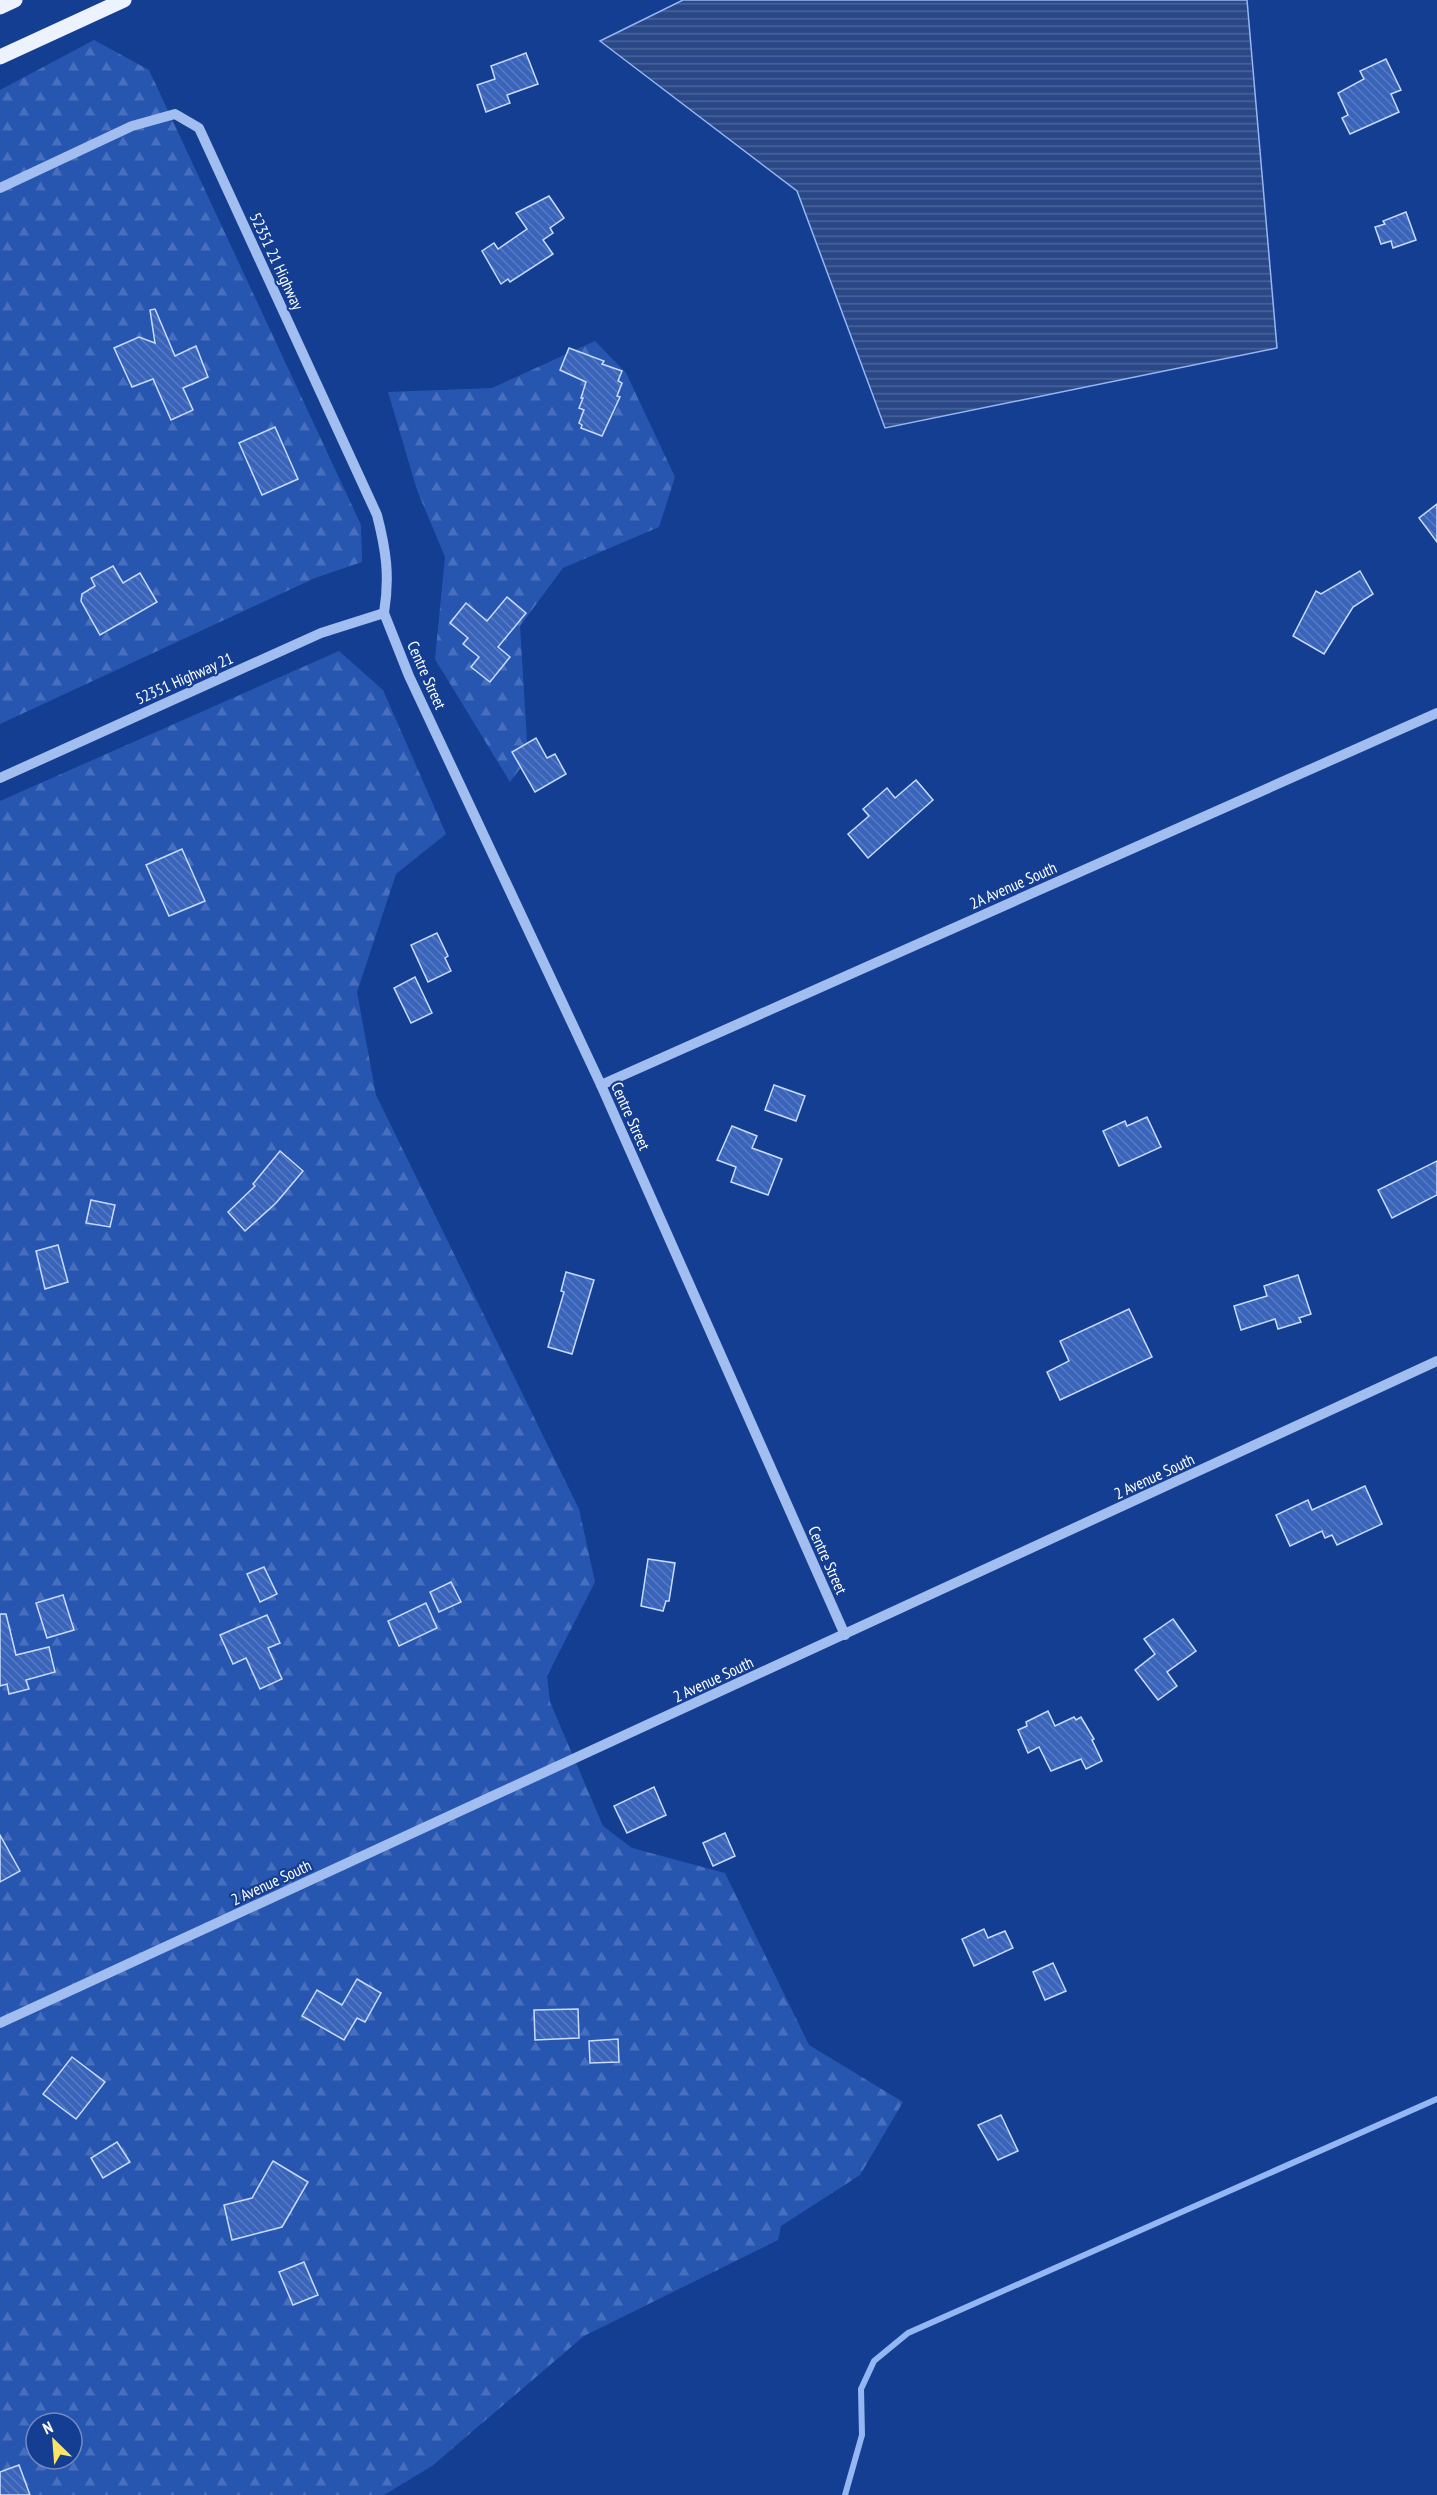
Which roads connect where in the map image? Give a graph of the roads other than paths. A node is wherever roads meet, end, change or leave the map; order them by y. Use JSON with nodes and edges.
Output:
{"nodes":[{"id":1,"x":15,"y":0,"type":"edge"},
{"id":2,"x":124,"y":0,"type":"edge"},
{"id":3,"x":0,"y":7,"type":"edge"},
{"id":4,"x":0,"y":57,"type":"edge"},
{"id":5,"x":0,"y":188,"type":"edge"},
{"id":6,"x":384,"y":613,"type":"junction"},
{"id":7,"x":1437,"y":713,"type":"edge"},
{"id":8,"x":0,"y":778,"type":"edge"},
{"id":9,"x":601,"y":1085,"type":"junction"},
{"id":10,"x":1437,"y":1361,"type":"edge"},
{"id":11,"x":845,"y":1635,"type":"junction"},
{"id":12,"x":0,"y":2023,"type":"edge"}],
"edges":[{"from":1,"to":3,"type":"main road"},
{"from":2,"to":4,"type":"main road"},
{"from":5,"to":6,"type":"street","name":"52351 21 Highway"},
{"from":6,"to":8,"type":"street","name":"52351 Highway 21"},
{"from":6,"to":9,"type":"street","name":"Centre Street"},
{"from":7,"to":9,"type":"street","name":"2A Avenue South"},
{"from":9,"to":11,"type":"street","name":"Centre Street"},
{"from":10,"to":11,"type":"street","name":"2 Avenue South"},
{"from":11,"to":12,"type":"street","name":"2 Avenue South"}]}
